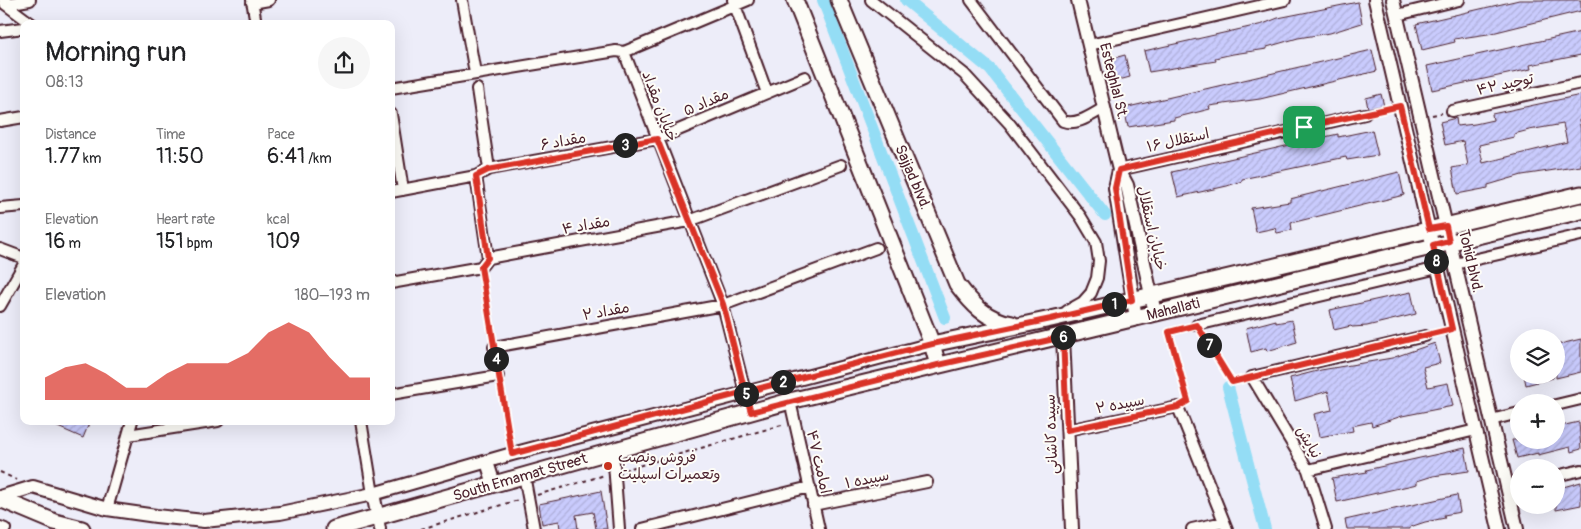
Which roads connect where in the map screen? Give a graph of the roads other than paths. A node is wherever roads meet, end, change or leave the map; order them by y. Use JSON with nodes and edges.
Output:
{"nodes":[{"id":1,"x":30,"y":0,"type":"edge"},
{"id":2,"x":269,"y":0,"type":"edge"},
{"id":3,"x":462,"y":0,"type":"edge"},
{"id":4,"x":748,"y":0,"type":"edge"},
{"id":5,"x":795,"y":0,"type":"edge"},
{"id":6,"x":839,"y":0,"type":"edge"},
{"id":7,"x":871,"y":0,"type":"edge"},
{"id":8,"x":971,"y":0,"type":"edge"},
{"id":9,"x":1078,"y":0,"type":"edge"},
{"id":10,"x":1285,"y":0,"type":"edge"},
{"id":11,"x":1375,"y":0,"type":"edge"},
{"id":12,"x":1393,"y":0,"type":"edge"},
{"id":13,"x":1460,"y":0,"type":"edge"},
{"id":14,"x":252,"y":1,"type":"edge"},
{"id":15,"x":1448,"y":1,"type":"edge"},
{"id":16,"x":5,"y":2,"type":"edge"},
{"id":17,"x":734,"y":3,"type":"edge"},
{"id":18,"x":1397,"y":15,"type":"junction"},
{"id":19,"x":27,"y":20,"type":"edge"},
{"id":20,"x":255,"y":20,"type":"edge"},
{"id":21,"x":20,"y":28,"type":"edge"},
{"id":22,"x":0,"y":31,"type":"edge"},
{"id":23,"x":1089,"y":45,"type":"junction"},
{"id":24,"x":624,"y":52,"type":"junction"},
{"id":25,"x":475,"y":73,"type":"junction"},
{"id":26,"x":805,"y":77,"type":"dead end"},
{"id":27,"x":1581,"y":83,"type":"edge"},
{"id":28,"x":395,"y":87,"type":"edge"},
{"id":29,"x":477,"y":89,"type":"dead end"},
{"id":30,"x":767,"y":93,"type":"junction"},
{"id":31,"x":1104,"y":108,"type":"junction"},
{"id":32,"x":1452,"y":111,"type":"road end"},
{"id":33,"x":1365,"y":114,"type":"road end"},
{"id":34,"x":20,"y":118,"type":"edge"},
{"id":35,"x":0,"y":121,"type":"edge"},
{"id":36,"x":395,"y":139,"type":"edge"},
{"id":37,"x":657,"y":139,"type":"junction"},
{"id":38,"x":840,"y":165,"type":"dead end"},
{"id":39,"x":488,"y":170,"type":"junction"},
{"id":40,"x":1119,"y":170,"type":"junction"},
{"id":41,"x":476,"y":176,"type":"junction"},
{"id":42,"x":403,"y":190,"type":"junction"},
{"id":43,"x":395,"y":191,"type":"edge"},
{"id":44,"x":1581,"y":194,"type":"edge"},
{"id":45,"x":20,"y":206,"type":"edge"},
{"id":46,"x":0,"y":208,"type":"edge"},
{"id":47,"x":1581,"y":211,"type":"edge"},
{"id":48,"x":689,"y":221,"type":"junction"},
{"id":49,"x":1446,"y":226,"type":"junction"},
{"id":50,"x":1429,"y":229,"type":"junction"},
{"id":51,"x":1581,"y":235,"type":"edge"},
{"id":52,"x":1449,"y":241,"type":"junction"},
{"id":53,"x":1433,"y":245,"type":"junction"},
{"id":54,"x":876,"y":248,"type":"dead end"},
{"id":55,"x":0,"y":249,"type":"edge"},
{"id":56,"x":20,"y":256,"type":"edge"},
{"id":57,"x":488,"y":258,"type":"junction"},
{"id":58,"x":1455,"y":264,"type":"junction"},
{"id":59,"x":1438,"y":268,"type":"junction"},
{"id":60,"x":20,"y":271,"type":"edge"},
{"id":61,"x":395,"y":282,"type":"edge"},
{"id":62,"x":1150,"y":295,"type":"junction"},
{"id":63,"x":1132,"y":300,"type":"junction"},
{"id":64,"x":723,"y":304,"type":"junction"},
{"id":65,"x":0,"y":306,"type":"edge"},
{"id":66,"x":1155,"y":313,"type":"junction"},
{"id":67,"x":1136,"y":318,"type":"junction"},
{"id":68,"x":1051,"y":319,"type":"junction"},
{"id":69,"x":1018,"y":325,"type":"junction"},
{"id":70,"x":1197,"y":325,"type":"road end"},
{"id":71,"x":1425,"y":336,"type":"dead end"},
{"id":72,"x":1063,"y":337,"type":"junction"},
{"id":73,"x":932,"y":344,"type":"junction"},
{"id":74,"x":494,"y":347,"type":"road end"},
{"id":75,"x":938,"y":365,"type":"junction"},
{"id":76,"x":498,"y":376,"type":"road end"},
{"id":77,"x":745,"y":392,"type":"junction"},
{"id":78,"x":395,"y":393,"type":"edge"},
{"id":79,"x":1581,"y":399,"type":"edge"},
{"id":80,"x":790,"y":401,"type":"junction"},
{"id":81,"x":1565,"y":403,"type":"edge"},
{"id":82,"x":751,"y":412,"type":"junction"},
{"id":83,"x":1510,"y":415,"type":"edge"},
{"id":84,"x":1491,"y":420,"type":"junction"},
{"id":85,"x":131,"y":425,"type":"edge"},
{"id":86,"x":192,"y":425,"type":"edge"},
{"id":87,"x":362,"y":425,"type":"edge"},
{"id":88,"x":1067,"y":430,"type":"junction"},
{"id":89,"x":1476,"y":430,"type":"junction"},
{"id":90,"x":128,"y":435,"type":"junction"},
{"id":91,"x":613,"y":451,"type":"junction"},
{"id":92,"x":488,"y":462,"type":"junction"},
{"id":93,"x":1308,"y":470,"type":"junction"},
{"id":94,"x":1581,"y":470,"type":"edge"},
{"id":95,"x":1565,"y":474,"type":"edge"},
{"id":96,"x":524,"y":475,"type":"junction"},
{"id":97,"x":927,"y":482,"type":"dead end"},
{"id":98,"x":494,"y":484,"type":"junction"},
{"id":99,"x":810,"y":487,"type":"junction"},
{"id":100,"x":373,"y":494,"type":"junction"},
{"id":101,"x":0,"y":498,"type":"edge"},
{"id":102,"x":813,"y":504,"type":"junction"},
{"id":103,"x":107,"y":509,"type":"junction"},
{"id":104,"x":379,"y":523,"type":"edge"},
{"id":105,"x":189,"y":524,"type":"edge"},
{"id":106,"x":1226,"y":525,"type":"edge"},
{"id":107,"x":0,"y":527,"type":"edge"},
{"id":108,"x":5,"y":529,"type":"edge"},
{"id":109,"x":82,"y":529,"type":"edge"},
{"id":110,"x":334,"y":529,"type":"edge"},
{"id":111,"x":534,"y":529,"type":"edge"},
{"id":112,"x":619,"y":529,"type":"edge"},
{"id":113,"x":642,"y":529,"type":"edge"},
{"id":114,"x":819,"y":529,"type":"edge"},
{"id":115,"x":1072,"y":529,"type":"edge"},
{"id":116,"x":1192,"y":529,"type":"edge"},
{"id":117,"x":1326,"y":529,"type":"edge"},
{"id":118,"x":1499,"y":529,"type":"edge"},
{"id":119,"x":1517,"y":529,"type":"edge"}],
"edges":[{"from":1,"to":16,"type":"street"},
{"from":2,"to":14,"type":"street"},
{"from":3,"to":25,"type":"street"},
{"from":4,"to":17,"type":"street"},
{"from":5,"to":73,"type":"main road"},
{"from":6,"to":69,"type":"main road","name":"Sajjad blvd."},
{"from":7,"to":68,"type":"street"},
{"from":8,"to":31,"type":"street"},
{"from":9,"to":23,"type":"street","name":"Esteghlal St."},
{"from":10,"to":23,"type":"street"},
{"from":11,"to":50,"type":"street"},
{"from":12,"to":18,"type":"street","name":"Tohid blvd."},
{"from":13,"to":15,"type":"street"},
{"from":14,"to":20,"type":"street"},
{"from":15,"to":18,"type":"street"},
{"from":16,"to":19,"type":"street"},
{"from":17,"to":24,"type":"street"},
{"from":17,"to":30,"type":"street"},
{"from":18,"to":49,"type":"street","name":"Tohid blvd."},
{"from":21,"to":22,"type":"street"},
{"from":23,"to":31,"type":"street","name":"Esteghlal St."},
{"from":24,"to":25,"type":"street"},
{"from":24,"to":37,"type":"street","name":"خیابان مقداد"},
{"from":25,"to":28,"type":"street"},
{"from":26,"to":30,"type":"street","name":"مقداد ۵"},
{"from":27,"to":32,"type":"street","name":"توحید ۴۲"},
{"from":29,"to":39,"type":"street"},
{"from":30,"to":37,"type":"street","name":"مقداد ۵"},
{"from":31,"to":40,"type":"street","name":"Esteghlal St."},
{"from":33,"to":40,"type":"street","name":"استقلال ۱۶"},
{"from":34,"to":35,"type":"street"},
{"from":36,"to":42,"type":"street"},
{"from":37,"to":39,"type":"street","name":"مقداد ۶"},
{"from":37,"to":48,"type":"street","name":"خیابان مقداد"},
{"from":38,"to":48,"type":"street","name":"مقداد ۴"},
{"from":39,"to":41,"type":"street","name":"مقداد ۶"},
{"from":40,"to":62,"type":"street","name":"خیابان استقلال"},
{"from":40,"to":63,"type":"street"},
{"from":41,"to":42,"type":"street","name":"مقداد ۶"},
{"from":41,"to":57,"type":"street"},
{"from":42,"to":43,"type":"street","name":"مقداد ۶"},
{"from":44,"to":49,"type":"main road","name":"Mahallati"},
{"from":45,"to":46,"type":"street"},
{"from":47,"to":52,"type":"main road","name":"Mahallati"},
{"from":48,"to":57,"type":"street","name":"مقداد ۴"},
{"from":48,"to":64,"type":"street","name":"خیابان مقداد"},
{"from":49,"to":50,"type":"main road","name":"Mahallati"},
{"from":49,"to":52,"type":"street","name":"Tohid blvd."},
{"from":50,"to":53,"type":"street"},
{"from":50,"to":62,"type":"main road","name":"Mahallati"},
{"from":51,"to":58,"type":"street"},
{"from":52,"to":53,"type":"main road","name":"Mahallati"},
{"from":52,"to":58,"type":"street","name":"Tohid blvd."},
{"from":53,"to":59,"type":"street"},
{"from":53,"to":66,"type":"main road","name":"Mahallati"},
{"from":54,"to":64,"type":"street","name":"مقداد ۲"},
{"from":55,"to":56,"type":"street"},
{"from":57,"to":61,"type":"street"},
{"from":58,"to":84,"type":"street","name":"Tohid blvd."},
{"from":59,"to":70,"type":"street"},
{"from":59,"to":89,"type":"street"},
{"from":60,"to":65,"type":"street"},
{"from":62,"to":63,"type":"main road","name":"Mahallati"},
{"from":62,"to":66,"type":"street","name":"خیابان استقلال"},
{"from":63,"to":67,"type":"street"},
{"from":63,"to":68,"type":"main road","name":"Mahallati"},
{"from":64,"to":74,"type":"street","name":"مقداد ۲"},
{"from":64,"to":77,"type":"street","name":"خیابان مقداد"},
{"from":66,"to":67,"type":"main road","name":"Mahallati"},
{"from":67,"to":72,"type":"main road","name":"Mahallati"},
{"from":68,"to":69,"type":"main road","name":"Mahallati"},
{"from":69,"to":73,"type":"main road","name":"Mahallati"},
{"from":71,"to":93,"type":"street","name":"نیایش"},
{"from":72,"to":75,"type":"main road","name":"Mahallati"},
{"from":72,"to":88,"type":"street","name":"سپیده کاشانی"},
{"from":73,"to":75,"type":"main road"},
{"from":73,"to":77,"type":"street"},
{"from":75,"to":80,"type":"main road","name":"South Emamat Street"},
{"from":76,"to":78,"type":"street"},
{"from":77,"to":82,"type":"street"},
{"from":77,"to":92,"type":"street"},
{"from":79,"to":81,"type":"street"},
{"from":80,"to":82,"type":"main road","name":"South Emamat Street"},
{"from":80,"to":99,"type":"street","name":"امامت ۴۷"},
{"from":82,"to":91,"type":"main road","name":"South Emamat Street"},
{"from":83,"to":84,"type":"street"},
{"from":84,"to":119,"type":"street","name":"Tohid blvd."},
{"from":85,"to":90,"type":"street"},
{"from":86,"to":90,"type":"street"},
{"from":87,"to":100,"type":"street"},
{"from":88,"to":106,"type":"street","name":"سپیده ۲"},
{"from":88,"to":115,"type":"street","name":"سپیده کاشانی"},
{"from":89,"to":93,"type":"street"},
{"from":89,"to":118,"type":"street"},
{"from":90,"to":103,"type":"street"},
{"from":91,"to":96,"type":"main road","name":"South Emamat Street"},
{"from":91,"to":112,"type":"street"},
{"from":92,"to":98,"type":"street"},
{"from":92,"to":100,"type":"street"},
{"from":93,"to":117,"type":"street","name":"نیایش"},
{"from":94,"to":95,"type":"street"},
{"from":96,"to":98,"type":"main road","name":"South Emamat Street"},
{"from":96,"to":111,"type":"street"},
{"from":97,"to":102,"type":"street","name":"سپیده ۱"},
{"from":98,"to":104,"type":"main road","name":"South Emamat Street"},
{"from":99,"to":102,"type":"street","name":"امامت ۴۷"},
{"from":99,"to":113,"type":"street"},
{"from":100,"to":104,"type":"street"},
{"from":100,"to":105,"type":"street"},
{"from":101,"to":103,"type":"street"},
{"from":101,"to":109,"type":"main road"},
{"from":102,"to":114,"type":"street","name":"امامت ۴۷"},
{"from":103,"to":105,"type":"street"},
{"from":104,"to":110,"type":"main road","name":"South Emamat Street"},
{"from":106,"to":116,"type":"street"},
{"from":107,"to":108,"type":"street"}]}
